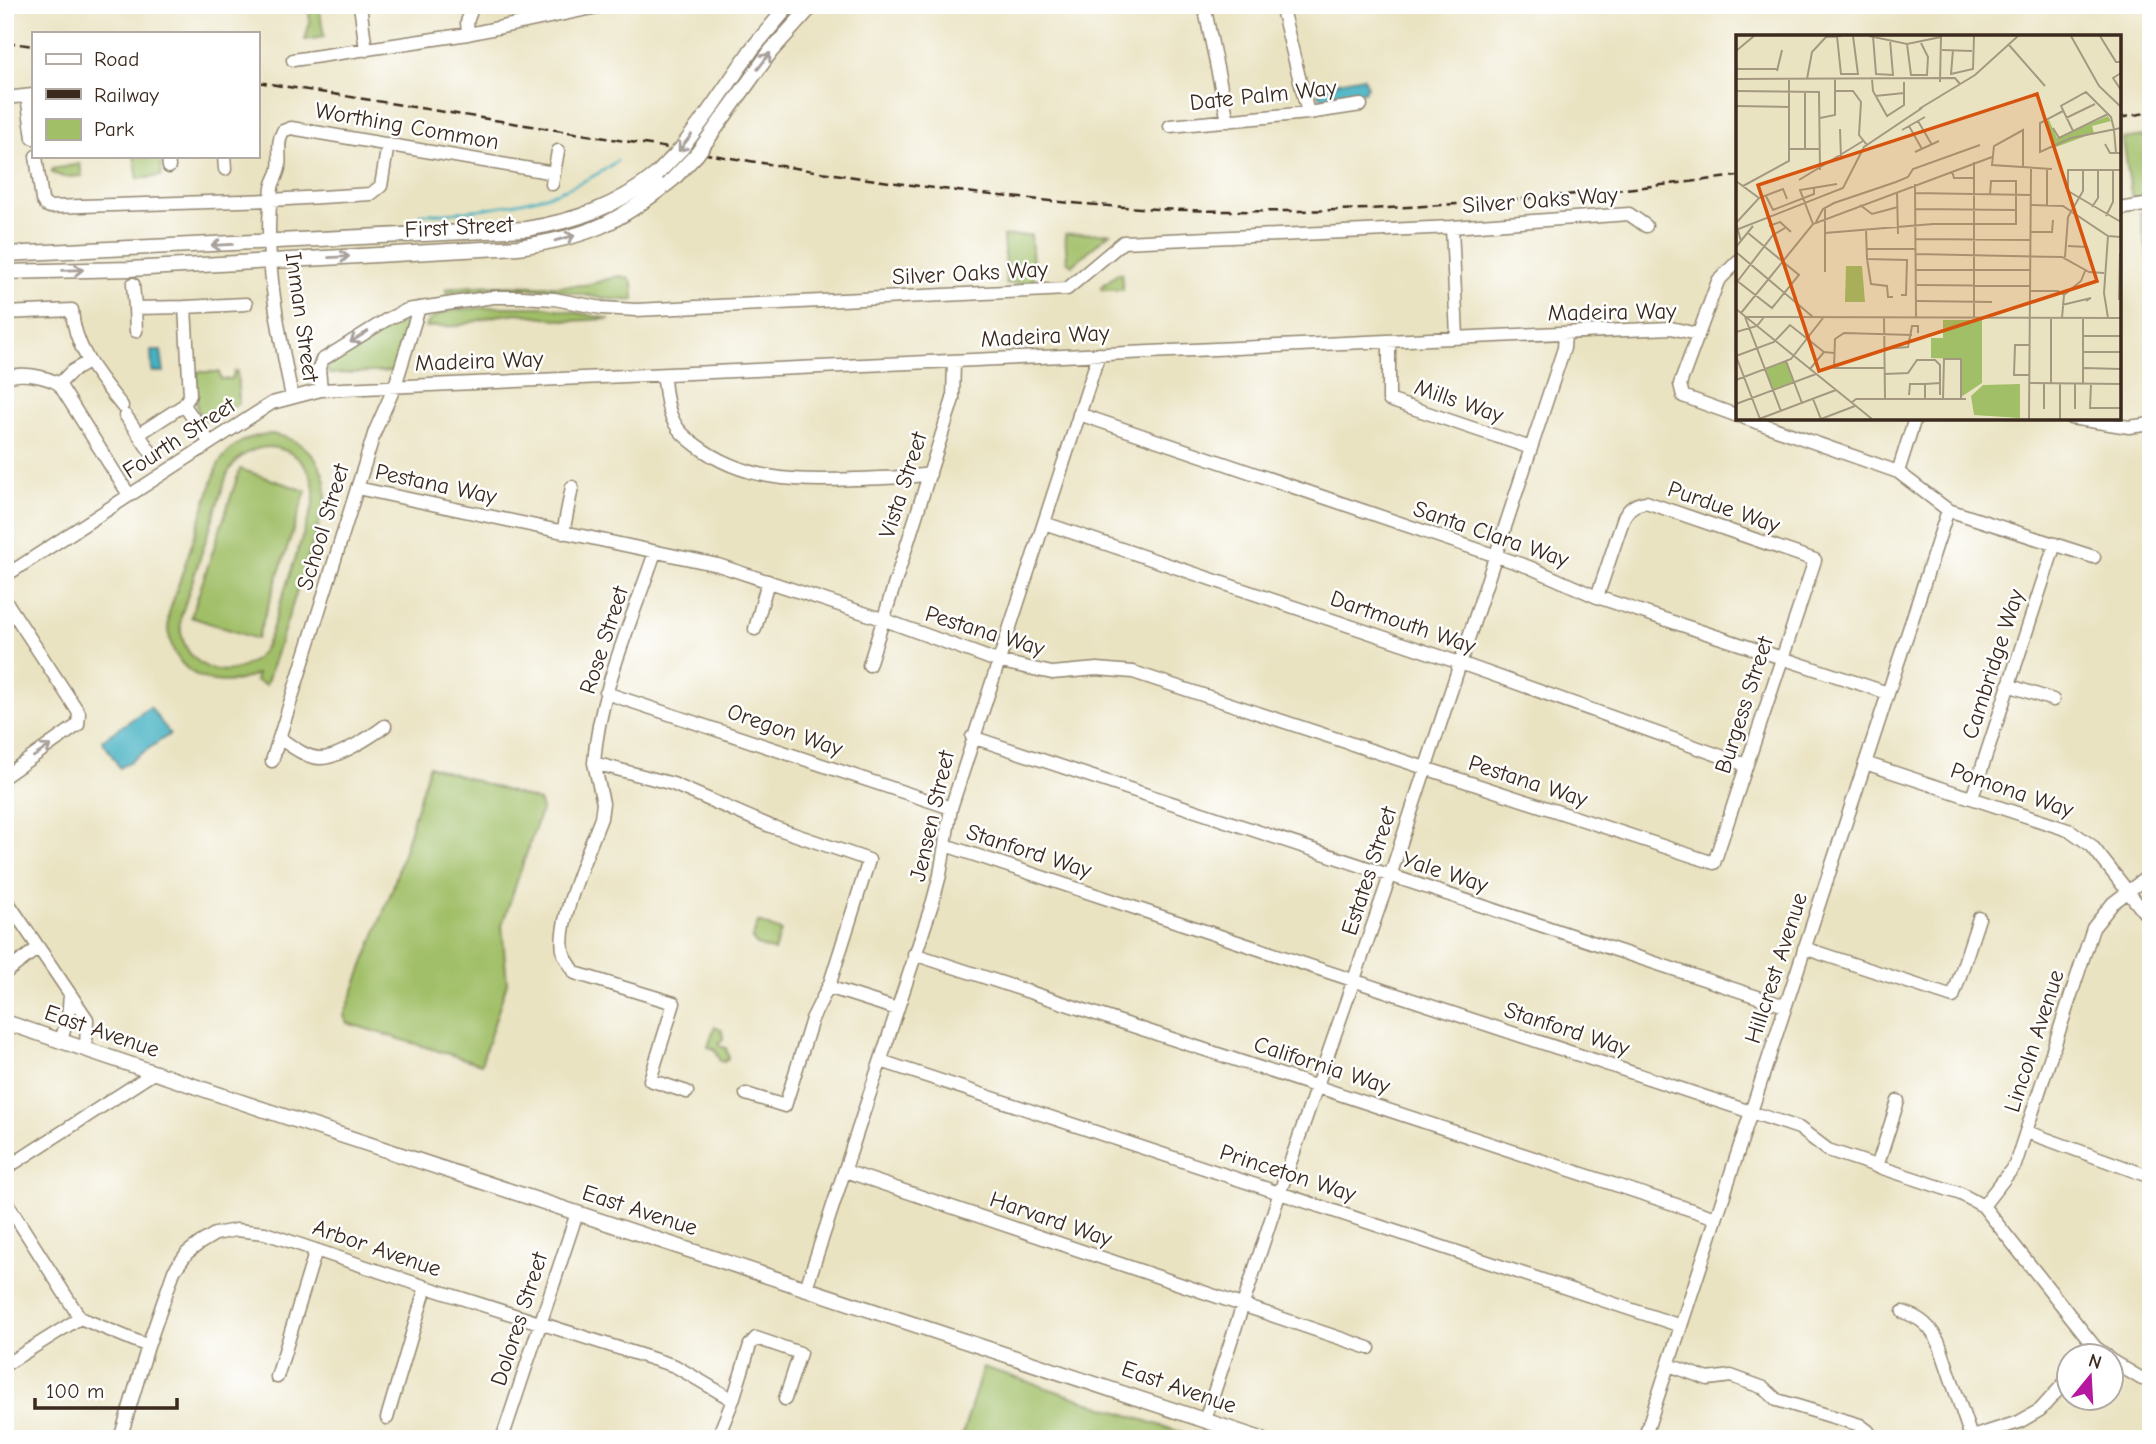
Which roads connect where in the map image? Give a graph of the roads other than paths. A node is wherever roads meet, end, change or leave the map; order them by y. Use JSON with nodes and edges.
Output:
{"nodes":[{"id":1,"x":360,"y":5,"type":"edge"},
{"id":2,"x":472,"y":5,"type":"edge"},
{"id":3,"x":607,"y":5,"type":"edge"},
{"id":4,"x":789,"y":5,"type":"edge"},
{"id":5,"x":815,"y":5,"type":"edge"},
{"id":6,"x":1203,"y":5,"type":"edge"},
{"id":7,"x":1282,"y":5,"type":"edge"},
{"id":8,"x":468,"y":34,"type":"junction"},
{"id":9,"x":366,"y":50,"type":"junction"},
{"id":10,"x":293,"y":60,"type":"dead end"},
{"id":11,"x":30,"y":95,"type":"edge"},
{"id":12,"x":5,"y":98,"type":"edge"},
{"id":13,"x":1361,"y":105,"type":"dead end"},
{"id":14,"x":1308,"y":113,"type":"junction"},
{"id":15,"x":1228,"y":121,"type":"junction"},
{"id":16,"x":32,"y":124,"type":"edge"},
{"id":17,"x":1170,"y":126,"type":"dead end"},
{"id":18,"x":388,"y":144,"type":"junction"},
{"id":19,"x":558,"y":151,"type":"dead end"},
{"id":20,"x":36,"y":158,"type":"edge"},
{"id":21,"x":271,"y":200,"type":"junction"},
{"id":22,"x":2151,"y":204,"type":"edge"},
{"id":23,"x":2121,"y":209,"type":"edge"},
{"id":24,"x":1646,"y":226,"type":"dead end"},
{"id":25,"x":1452,"y":227,"type":"junction"},
{"id":26,"x":270,"y":242,"type":"junction"},
{"id":27,"x":5,"y":254,"type":"edge"},
{"id":28,"x":271,"y":261,"type":"junction"},
{"id":29,"x":1736,"y":263,"type":"edge"},
{"id":30,"x":5,"y":272,"type":"edge"},
{"id":31,"x":133,"y":284,"type":"dead end"},
{"id":32,"x":246,"y":304,"type":"dead end"},
{"id":33,"x":185,"y":307,"type":"junction"},
{"id":34,"x":135,"y":308,"type":"junction"},
{"id":35,"x":419,"y":308,"type":"junction"},
{"id":36,"x":5,"y":313,"type":"edge"},
{"id":37,"x":136,"y":331,"type":"dead end"},
{"id":38,"x":1565,"y":333,"type":"junction"},
{"id":39,"x":1697,"y":334,"type":"junction"},
{"id":40,"x":1457,"y":337,"type":"junction"},
{"id":41,"x":1389,"y":341,"type":"junction"},
{"id":42,"x":1099,"y":354,"type":"junction"},
{"id":43,"x":88,"y":362,"type":"junction"},
{"id":44,"x":954,"y":362,"type":"junction"},
{"id":45,"x":663,"y":375,"type":"junction"},
{"id":46,"x":5,"y":378,"type":"edge"},
{"id":47,"x":59,"y":384,"type":"junction"},
{"id":48,"x":395,"y":386,"type":"junction"},
{"id":49,"x":321,"y":390,"type":"junction"},
{"id":50,"x":292,"y":397,"type":"junction"},
{"id":51,"x":184,"y":405,"type":"junction"},
{"id":52,"x":1079,"y":414,"type":"junction"},
{"id":53,"x":1736,"y":415,"type":"edge"},
{"id":54,"x":1751,"y":420,"type":"edge"},
{"id":55,"x":1914,"y":420,"type":"edge"},
{"id":56,"x":2084,"y":420,"type":"edge"},
{"id":57,"x":2151,"y":424,"type":"edge"},
{"id":58,"x":139,"y":434,"type":"junction"},
{"id":59,"x":209,"y":443,"type":"junction"},
{"id":60,"x":1531,"y":448,"type":"junction"},
{"id":61,"x":152,"y":454,"type":"dead end"},
{"id":62,"x":1898,"y":472,"type":"junction"},
{"id":63,"x":930,"y":474,"type":"junction"},
{"id":64,"x":357,"y":488,"type":"junction"},
{"id":65,"x":572,"y":488,"type":"dead end"},
{"id":66,"x":129,"y":495,"type":"junction"},
{"id":67,"x":1948,"y":510,"type":"junction"},
{"id":68,"x":1044,"y":523,"type":"junction"},
{"id":69,"x":563,"y":533,"type":"junction"},
{"id":70,"x":2055,"y":544,"type":"junction"},
{"id":71,"x":655,"y":552,"type":"junction"},
{"id":72,"x":1495,"y":557,"type":"junction"},
{"id":73,"x":2094,"y":557,"type":"dead end"},
{"id":74,"x":1815,"y":560,"type":"joint"},
{"id":75,"x":5,"y":576,"type":"edge"},
{"id":76,"x":768,"y":581,"type":"junction"},
{"id":77,"x":1597,"y":597,"type":"junction"},
{"id":78,"x":5,"y":600,"type":"edge"},
{"id":79,"x":882,"y":619,"type":"junction"},
{"id":80,"x":755,"y":629,"type":"dead end"},
{"id":81,"x":1781,"y":659,"type":"junction"},
{"id":82,"x":997,"y":661,"type":"junction"},
{"id":83,"x":1460,"y":663,"type":"junction"},
{"id":84,"x":869,"y":665,"type":"dead end"},
{"id":85,"x":2008,"y":685,"type":"junction"},
{"id":86,"x":607,"y":692,"type":"junction"},
{"id":87,"x":1888,"y":693,"type":"junction"},
{"id":88,"x":2053,"y":700,"type":"dead end"},
{"id":89,"x":385,"y":726,"type":"dead end"},
{"id":90,"x":972,"y":737,"type":"junction"},
{"id":91,"x":279,"y":738,"type":"junction"},
{"id":92,"x":272,"y":761,"type":"dead end"},
{"id":93,"x":594,"y":763,"type":"junction"},
{"id":94,"x":1865,"y":764,"type":"junction"},
{"id":95,"x":1746,"y":765,"type":"junction"},
{"id":96,"x":1424,"y":769,"type":"junction"},
{"id":97,"x":5,"y":776,"type":"edge"},
{"id":98,"x":1972,"y":798,"type":"junction"},
{"id":99,"x":951,"y":808,"type":"junction"},
{"id":100,"x":945,"y":845,"type":"junction"},
{"id":101,"x":1714,"y":863,"type":"joint"},
{"id":102,"x":2151,"y":874,"type":"edge"},
{"id":103,"x":1390,"y":876,"type":"junction"},
{"id":104,"x":2128,"y":892,"type":"junction"},
{"id":105,"x":5,"y":898,"type":"edge"},
{"id":106,"x":1979,"y":918,"type":"dead end"},
{"id":107,"x":2151,"y":921,"type":"edge"},
{"id":108,"x":38,"y":948,"type":"junction"},
{"id":109,"x":1804,"y":948,"type":"junction"},
{"id":110,"x":915,"y":954,"type":"junction"},
{"id":111,"x":5,"y":973,"type":"edge"},
{"id":112,"x":1354,"y":981,"type":"junction"},
{"id":113,"x":828,"y":987,"type":"junction"},
{"id":114,"x":70,"y":995,"type":"junction"},
{"id":115,"x":1785,"y":1006,"type":"junction"},
{"id":116,"x":897,"y":1009,"type":"junction"},
{"id":117,"x":5,"y":1022,"type":"edge"},
{"id":118,"x":61,"y":1040,"type":"junction"},
{"id":119,"x":86,"y":1048,"type":"junction"},
{"id":120,"x":881,"y":1061,"type":"junction"},
{"id":121,"x":155,"y":1072,"type":"junction"},
{"id":122,"x":1316,"y":1085,"type":"junction"},
{"id":123,"x":687,"y":1091,"type":"dead end"},
{"id":124,"x":746,"y":1094,"type":"dead end"},
{"id":125,"x":1899,"y":1101,"type":"dead end"},
{"id":126,"x":1751,"y":1112,"type":"junction"},
{"id":127,"x":2027,"y":1132,"type":"junction"},
{"id":128,"x":1877,"y":1167,"type":"junction"},
{"id":129,"x":5,"y":1169,"type":"edge"},
{"id":130,"x":845,"y":1171,"type":"junction"},
{"id":131,"x":2151,"y":1177,"type":"edge"},
{"id":132,"x":1280,"y":1192,"type":"junction"},
{"id":133,"x":5,"y":1200,"type":"edge"},
{"id":134,"x":1983,"y":1206,"type":"junction"},
{"id":135,"x":577,"y":1213,"type":"junction"},
{"id":136,"x":1716,"y":1218,"type":"junction"},
{"id":137,"x":316,"y":1250,"type":"junction"},
{"id":138,"x":426,"y":1287,"type":"junction"},
{"id":139,"x":806,"y":1288,"type":"junction"},
{"id":140,"x":1243,"y":1306,"type":"junction"},
{"id":141,"x":1903,"y":1312,"type":"dead end"},
{"id":142,"x":80,"y":1318,"type":"junction"},
{"id":143,"x":540,"y":1324,"type":"junction"},
{"id":144,"x":1681,"y":1326,"type":"junction"},
{"id":145,"x":2084,"y":1342,"type":"edge"},
{"id":146,"x":148,"y":1346,"type":"junction"},
{"id":147,"x":1369,"y":1348,"type":"dead end"},
{"id":148,"x":5,"y":1365,"type":"edge"},
{"id":149,"x":1669,"y":1365,"type":"junction"},
{"id":150,"x":2124,"y":1368,"type":"edge"},
{"id":151,"x":277,"y":1377,"type":"dead end"},
{"id":152,"x":2151,"y":1381,"type":"edge"},
{"id":153,"x":2054,"y":1394,"type":"edge"},
{"id":154,"x":785,"y":1399,"type":"dead end"},
{"id":155,"x":733,"y":1400,"type":"junction"},
{"id":156,"x":387,"y":1418,"type":"dead end"},
{"id":157,"x":1205,"y":1420,"type":"junction"},
{"id":158,"x":505,"y":1438,"type":"edge"},
{"id":159,"x":1968,"y":1438,"type":"edge"},
{"id":160,"x":120,"y":1439,"type":"edge"},
{"id":161,"x":717,"y":1439,"type":"edge"},
{"id":162,"x":1261,"y":1439,"type":"edge"},
{"id":163,"x":1644,"y":1439,"type":"edge"},
{"id":164,"x":1872,"y":1439,"type":"edge"}],
"edges":[{"from":1,"to":9,"type":"street"},
{"from":2,"to":8,"type":"street"},
{"from":3,"to":8,"type":"street"},
{"from":4,"to":26,"type":"main road","name":"First Street","one_way":true,"bridge":true},
{"from":28,"to":5,"type":"main road","name":"First Street","one_way":true,"bridge":true},
{"from":6,"to":15,"type":"street"},
{"from":7,"to":14,"type":"street"},
{"from":8,"to":9,"type":"street"},
{"from":9,"to":10,"type":"street"},
{"from":11,"to":12,"type":"street"},
{"from":11,"to":16,"type":"street"},
{"from":13,"to":14,"type":"street","name":"Date Palm Way"},
{"from":14,"to":15,"type":"street","name":"Date Palm Way"},
{"from":15,"to":17,"type":"street","name":"Date Palm Way"},
{"from":18,"to":19,"type":"street","name":"Worthing Common"},
{"from":18,"to":21,"type":"street"},
{"from":18,"to":21,"type":"street","name":"Worthing Common"},
{"from":20,"to":21,"type":"street"},
{"from":21,"to":26,"type":"street","name":"Worthing Common"},
{"from":22,"to":23,"type":"street"},
{"from":24,"to":25,"type":"street","name":"Silver Oaks Way"},
{"from":25,"to":35,"type":"street","name":"Silver Oaks Way"},
{"from":25,"to":40,"type":"street"},
{"from":26,"to":27,"type":"main road","name":"First Street","one_way":true},
{"from":26,"to":28,"type":"street","name":"Inman Street"},
{"from":30,"to":28,"type":"main road","name":"First Street","one_way":true},
{"from":28,"to":50,"type":"street","name":"Inman Street"},
{"from":29,"to":39,"type":"street"},
{"from":31,"to":34,"type":"street"},
{"from":32,"to":33,"type":"street"},
{"from":33,"to":34,"type":"street"},
{"from":33,"to":51,"type":"street"},
{"from":34,"to":37,"type":"street"},
{"from":35,"to":48,"type":"street","name":"School Street"},
{"from":35,"to":49,"type":"street","name":"Silver Oaks Way","one_way":true},
{"from":36,"to":43,"type":"street"},
{"from":38,"to":39,"type":"street","name":"Madeira Way"},
{"from":38,"to":40,"type":"street","name":"Madeira Way"},
{"from":38,"to":60,"type":"street","name":"Estates Street"},
{"from":39,"to":53,"type":"street"},
{"from":40,"to":41,"type":"street","name":"Madeira Way"},
{"from":41,"to":42,"type":"street","name":"Madeira Way"},
{"from":41,"to":60,"type":"street","name":"Mills Way"},
{"from":42,"to":44,"type":"street","name":"Madeira Way"},
{"from":42,"to":52,"type":"street","name":"Jensen Street"},
{"from":43,"to":47,"type":"street"},
{"from":43,"to":58,"type":"street"},
{"from":44,"to":45,"type":"street","name":"Madeira Way"},
{"from":44,"to":63,"type":"street","name":"Vista Street"},
{"from":45,"to":48,"type":"street","name":"Madeira Way"},
{"from":45,"to":63,"type":"street"},
{"from":46,"to":47,"type":"street"},
{"from":47,"to":66,"type":"street"},
{"from":48,"to":49,"type":"street","name":"Fourth Street"},
{"from":48,"to":64,"type":"street","name":"School Street"},
{"from":49,"to":50,"type":"street","name":"Fourth Street"},
{"from":50,"to":59,"type":"street","name":"Fourth Street"},
{"from":51,"to":58,"type":"street"},
{"from":51,"to":59,"type":"street"},
{"from":52,"to":68,"type":"street","name":"Jensen Street"},
{"from":52,"to":72,"type":"street","name":"Santa Clara Way"},
{"from":54,"to":62,"type":"street"},
{"from":55,"to":62,"type":"street"},
{"from":56,"to":57,"type":"street"},
{"from":58,"to":61,"type":"street"},
{"from":59,"to":66,"type":"street","name":"Fourth Street"},
{"from":60,"to":72,"type":"street","name":"Estates Street"},
{"from":62,"to":67,"type":"street"},
{"from":63,"to":79,"type":"street","name":"Vista Street"},
{"from":64,"to":69,"type":"street","name":"Pestana Way"},
{"from":64,"to":91,"type":"street","name":"School Street"},
{"from":65,"to":69,"type":"street"},
{"from":66,"to":75,"type":"street","name":"Fourth Street"},
{"from":67,"to":70,"type":"street"},
{"from":67,"to":87,"type":"street","name":"Hillcrest Avenue"},
{"from":68,"to":82,"type":"street","name":"Jensen Street"},
{"from":68,"to":83,"type":"street","name":"Dartmouth Way"},
{"from":69,"to":71,"type":"street","name":"Pestana Way"},
{"from":70,"to":73,"type":"street"},
{"from":70,"to":85,"type":"street","name":"Cambridge Way"},
{"from":71,"to":76,"type":"street","name":"Pestana Way"},
{"from":71,"to":86,"type":"street","name":"Rose Street"},
{"from":72,"to":77,"type":"street","name":"Santa Clara Way"},
{"from":72,"to":83,"type":"street","name":"Estates Street"},
{"from":74,"to":77,"type":"street","name":"Purdue Way"},
{"from":74,"to":81,"type":"street","name":"Burgess Street"},
{"from":76,"to":79,"type":"street","name":"Pestana Way"},
{"from":76,"to":80,"type":"street"},
{"from":77,"to":81,"type":"street","name":"Santa Clara Way"},
{"from":97,"to":78,"type":"street","one_way":true},
{"from":79,"to":82,"type":"street","name":"Pestana Way"},
{"from":79,"to":84,"type":"street","name":"Vista Street"},
{"from":81,"to":87,"type":"street","name":"Santa Clara Way"},
{"from":81,"to":95,"type":"street","name":"Burgess Street"},
{"from":82,"to":90,"type":"street","name":"Jensen Street"},
{"from":82,"to":96,"type":"street","name":"Pestana Way"},
{"from":83,"to":95,"type":"street","name":"Dartmouth Way"},
{"from":83,"to":96,"type":"street","name":"Estates Street"},
{"from":85,"to":88,"type":"street"},
{"from":85,"to":98,"type":"street","name":"Cambridge Way"},
{"from":86,"to":93,"type":"street","name":"Rose Street"},
{"from":86,"to":99,"type":"street","name":"Oregon Way"},
{"from":87,"to":94,"type":"street","name":"Hillcrest Avenue"},
{"from":89,"to":91,"type":"street"},
{"from":90,"to":99,"type":"street","name":"Jensen Street"},
{"from":90,"to":103,"type":"street","name":"Yale Way"},
{"from":91,"to":92,"type":"street","name":"School Street"},
{"from":93,"to":113,"type":"street"},
{"from":93,"to":123,"type":"street","name":"Rose Street"},
{"from":94,"to":98,"type":"street","name":"Pomona Way"},
{"from":94,"to":109,"type":"street","name":"Hillcrest Avenue"},
{"from":95,"to":101,"type":"street","name":"Burgess Street"},
{"from":96,"to":101,"type":"street","name":"Pestana Way"},
{"from":96,"to":103,"type":"street","name":"Estates Street"},
{"from":98,"to":104,"type":"street","name":"Pomona Way"},
{"from":99,"to":100,"type":"street","name":"Jensen Street"},
{"from":100,"to":110,"type":"street","name":"Jensen Street"},
{"from":100,"to":112,"type":"street","name":"Stanford Way"},
{"from":102,"to":104,"type":"street","name":"Lincoln Avenue"},
{"from":103,"to":112,"type":"street","name":"Estates Street"},
{"from":103,"to":115,"type":"street","name":"Yale Way"},
{"from":104,"to":107,"type":"street","name":"Pomona Way"},
{"from":104,"to":127,"type":"street","name":"Lincoln Avenue"},
{"from":105,"to":108,"type":"street"},
{"from":106,"to":109,"type":"street"},
{"from":108,"to":111,"type":"street"},
{"from":108,"to":114,"type":"street"},
{"from":109,"to":115,"type":"street","name":"Hillcrest Avenue"},
{"from":110,"to":116,"type":"street","name":"Jensen Street"},
{"from":110,"to":122,"type":"street","name":"California Way"},
{"from":112,"to":122,"type":"street","name":"Estates Street"},
{"from":112,"to":126,"type":"street","name":"Stanford Way"},
{"from":113,"to":116,"type":"street"},
{"from":113,"to":124,"type":"street"},
{"from":114,"to":118,"type":"street"},
{"from":114,"to":119,"type":"street"},
{"from":115,"to":126,"type":"street","name":"Hillcrest Avenue"},
{"from":116,"to":120,"type":"street","name":"Jensen Street"},
{"from":117,"to":118,"type":"main road","name":"East Avenue"},
{"from":118,"to":119,"type":"main road","name":"East Avenue"},
{"from":119,"to":121,"type":"main road","name":"East Avenue"},
{"from":120,"to":130,"type":"street","name":"Jensen Street"},
{"from":120,"to":132,"type":"street","name":"Princeton Way"},
{"from":121,"to":129,"type":"street"},
{"from":121,"to":135,"type":"main road","name":"East Avenue"},
{"from":122,"to":132,"type":"street","name":"Estates Street"},
{"from":122,"to":136,"type":"street","name":"California Way"},
{"from":125,"to":128,"type":"street"},
{"from":126,"to":128,"type":"street","name":"Stanford Way"},
{"from":126,"to":136,"type":"street","name":"Hillcrest Avenue"},
{"from":127,"to":131,"type":"street"},
{"from":127,"to":134,"type":"street","name":"Lincoln Avenue"},
{"from":128,"to":134,"type":"street","name":"Stanford Way"},
{"from":130,"to":139,"type":"street","name":"Jensen Street"},
{"from":130,"to":140,"type":"street","name":"Harvard Way"},
{"from":132,"to":140,"type":"street","name":"Estates Street"},
{"from":132,"to":144,"type":"street","name":"Princeton Way"},
{"from":133,"to":142,"type":"street"},
{"from":134,"to":145,"type":"street","name":"Stanford Way"},
{"from":135,"to":139,"type":"main road","name":"East Avenue"},
{"from":135,"to":143,"type":"street","name":"Dolores Street"},
{"from":136,"to":144,"type":"street","name":"Hillcrest Avenue"},
{"from":137,"to":138,"type":"street","name":"Arbor Avenue"},
{"from":137,"to":146,"type":"street","name":"Arbor Avenue"},
{"from":137,"to":151,"type":"street"},
{"from":138,"to":143,"type":"street","name":"Arbor Avenue"},
{"from":138,"to":156,"type":"street"},
{"from":139,"to":157,"type":"main road","name":"East Avenue"},
{"from":140,"to":147,"type":"street","name":"Harvard Way"},
{"from":140,"to":157,"type":"street","name":"Estates Street"},
{"from":141,"to":159,"type":"street"},
{"from":142,"to":146,"type":"street"},
{"from":142,"to":148,"type":"street"},
{"from":143,"to":155,"type":"street","name":"Arbor Avenue"},
{"from":143,"to":158,"type":"street","name":"Dolores Street"},
{"from":144,"to":149,"type":"street","name":"Hillcrest Avenue"},
{"from":146,"to":160,"type":"street"},
{"from":149,"to":163,"type":"street","name":"Hillcrest Avenue"},
{"from":149,"to":164,"type":"street"},
{"from":150,"to":152,"type":"street","name":"Stanford Way"},
{"from":153,"to":159,"type":"street"},
{"from":154,"to":155,"type":"street"},
{"from":155,"to":161,"type":"street"},
{"from":157,"to":162,"type":"main road","name":"East Avenue"}]}
